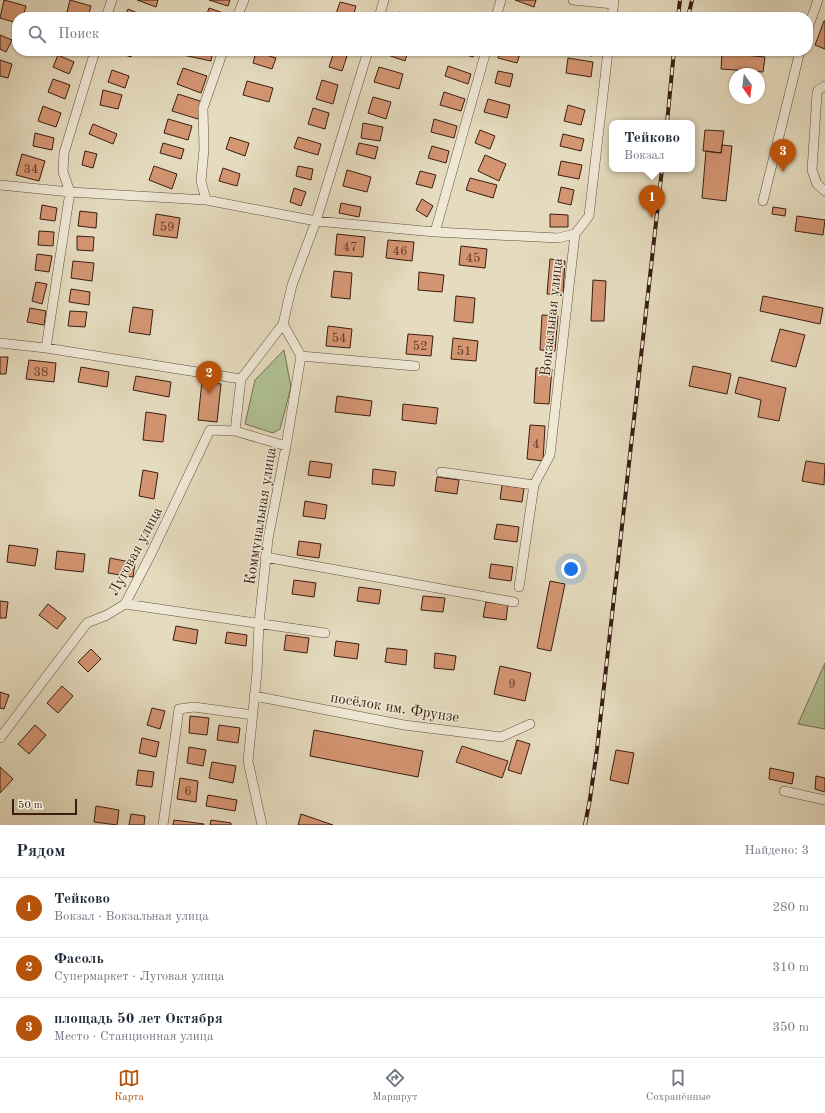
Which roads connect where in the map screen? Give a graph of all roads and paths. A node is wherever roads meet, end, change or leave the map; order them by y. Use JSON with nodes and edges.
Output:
{"nodes":[{"id":1,"x":112,"y":0,"type":"edge"},
{"id":2,"x":244,"y":0,"type":"edge"},
{"id":3,"x":384,"y":0,"type":"edge"},
{"id":4,"x":501,"y":0,"type":"edge"},
{"id":5,"x":573,"y":0,"type":"edge"},
{"id":6,"x":818,"y":0,"type":"edge"},
{"id":7,"x":613,"y":2,"type":"edge"},
{"id":8,"x":108,"y":12,"type":"edge"},
{"id":9,"x":239,"y":12,"type":"edge"},
{"id":10,"x":380,"y":12,"type":"edge"},
{"id":11,"x":497,"y":12,"type":"edge"},
{"id":12,"x":612,"y":12,"type":"edge"},
{"id":13,"x":813,"y":14,"type":"edge"},
{"id":14,"x":93,"y":56,"type":"edge"},
{"id":15,"x":221,"y":56,"type":"edge"},
{"id":16,"x":366,"y":56,"type":"edge"},
{"id":17,"x":485,"y":56,"type":"edge"},
{"id":18,"x":607,"y":56,"type":"edge"},
{"id":19,"x":799,"y":56,"type":"edge"},
{"id":20,"x":825,"y":86,"type":"edge"},
{"id":21,"x":0,"y":185,"type":"edge"},
{"id":22,"x":823,"y":190,"type":"edge"},
{"id":23,"x":70,"y":192,"type":"junction"},
{"id":24,"x":206,"y":200,"type":"junction"},
{"id":25,"x":763,"y":201,"type":"dead end"},
{"id":26,"x":316,"y":221,"type":"junction"},
{"id":27,"x":435,"y":232,"type":"junction"},
{"id":28,"x":575,"y":234,"type":"junction"},
{"id":29,"x":283,"y":324,"type":"junction"},
{"id":30,"x":0,"y":344,"type":"edge"},
{"id":31,"x":46,"y":348,"type":"junction"},
{"id":32,"x":301,"y":356,"type":"junction"},
{"id":33,"x":416,"y":366,"type":"dead end"},
{"id":34,"x":240,"y":378,"type":"junction"},
{"id":35,"x":236,"y":431,"type":"junction"},
{"id":36,"x":286,"y":446,"type":"junction"},
{"id":37,"x":440,"y":472,"type":"dead end"},
{"id":38,"x":534,"y":485,"type":"junction"},
{"id":39,"x":265,"y":557,"type":"junction"},
{"id":40,"x":520,"y":587,"type":"dead end"},
{"id":41,"x":514,"y":602,"type":"dead end"},
{"id":42,"x":126,"y":604,"type":"junction"},
{"id":43,"x":258,"y":623,"type":"junction"},
{"id":44,"x":325,"y":633,"type":"dead end"},
{"id":45,"x":254,"y":696,"type":"junction"},
{"id":46,"x":252,"y":715,"type":"junction"},
{"id":47,"x":530,"y":724,"type":"dead end"},
{"id":48,"x":0,"y":738,"type":"edge"},
{"id":49,"x":784,"y":791,"type":"dead end"},
{"id":50,"x":825,"y":800,"type":"edge"},
{"id":51,"x":163,"y":825,"type":"edge"},
{"id":52,"x":262,"y":825,"type":"edge"}],
"edges":[{"from":1,"to":8,"type":"street"},
{"from":2,"to":9,"type":"street"},
{"from":3,"to":10,"type":"street"},
{"from":4,"to":11,"type":"street"},
{"from":5,"to":7,"type":"street"},
{"from":6,"to":13,"type":"street"},
{"from":7,"to":12,"type":"street"},
{"from":14,"to":23,"type":"street"},
{"from":15,"to":24,"type":"street"},
{"from":16,"to":26,"type":"street"},
{"from":17,"to":27,"type":"street"},
{"from":18,"to":28,"type":"street"},
{"from":19,"to":25,"type":"street"},
{"from":20,"to":22,"type":"street"},
{"from":21,"to":23,"type":"street"},
{"from":23,"to":24,"type":"street"},
{"from":23,"to":31,"type":"street"},
{"from":24,"to":26,"type":"street"},
{"from":26,"to":27,"type":"street"},
{"from":26,"to":29,"type":"street"},
{"from":27,"to":28,"type":"street"},
{"from":28,"to":38,"type":"street","name":"Вокзальная улица"},
{"from":29,"to":32,"type":"street"},
{"from":29,"to":34,"type":"street"},
{"from":30,"to":31,"type":"street"},
{"from":31,"to":34,"type":"street"},
{"from":32,"to":33,"type":"street"},
{"from":32,"to":36,"type":"street","name":"Коммунальная улица"},
{"from":34,"to":35,"type":"street"},
{"from":35,"to":36,"type":"street"},
{"from":35,"to":42,"type":"street","name":"Луговая улица"},
{"from":36,"to":39,"type":"street","name":"Коммунальная улица"},
{"from":37,"to":38,"type":"street"},
{"from":38,"to":40,"type":"street","name":"Вокзальная улица"},
{"from":39,"to":41,"type":"street"},
{"from":39,"to":43,"type":"street","name":"Коммунальная улица"},
{"from":42,"to":43,"type":"street"},
{"from":42,"to":48,"type":"street","name":"Луговая улица"},
{"from":43,"to":44,"type":"street"},
{"from":43,"to":45,"type":"street","name":"Коммунальная улица"},
{"from":45,"to":46,"type":"street","name":"Коммунальная улица"},
{"from":45,"to":47,"type":"street","name":"посёлок им. Фрунзе"},
{"from":46,"to":51,"type":"street"},
{"from":46,"to":52,"type":"street","name":"Коммунальная улица"},
{"from":49,"to":50,"type":"street"}]}
